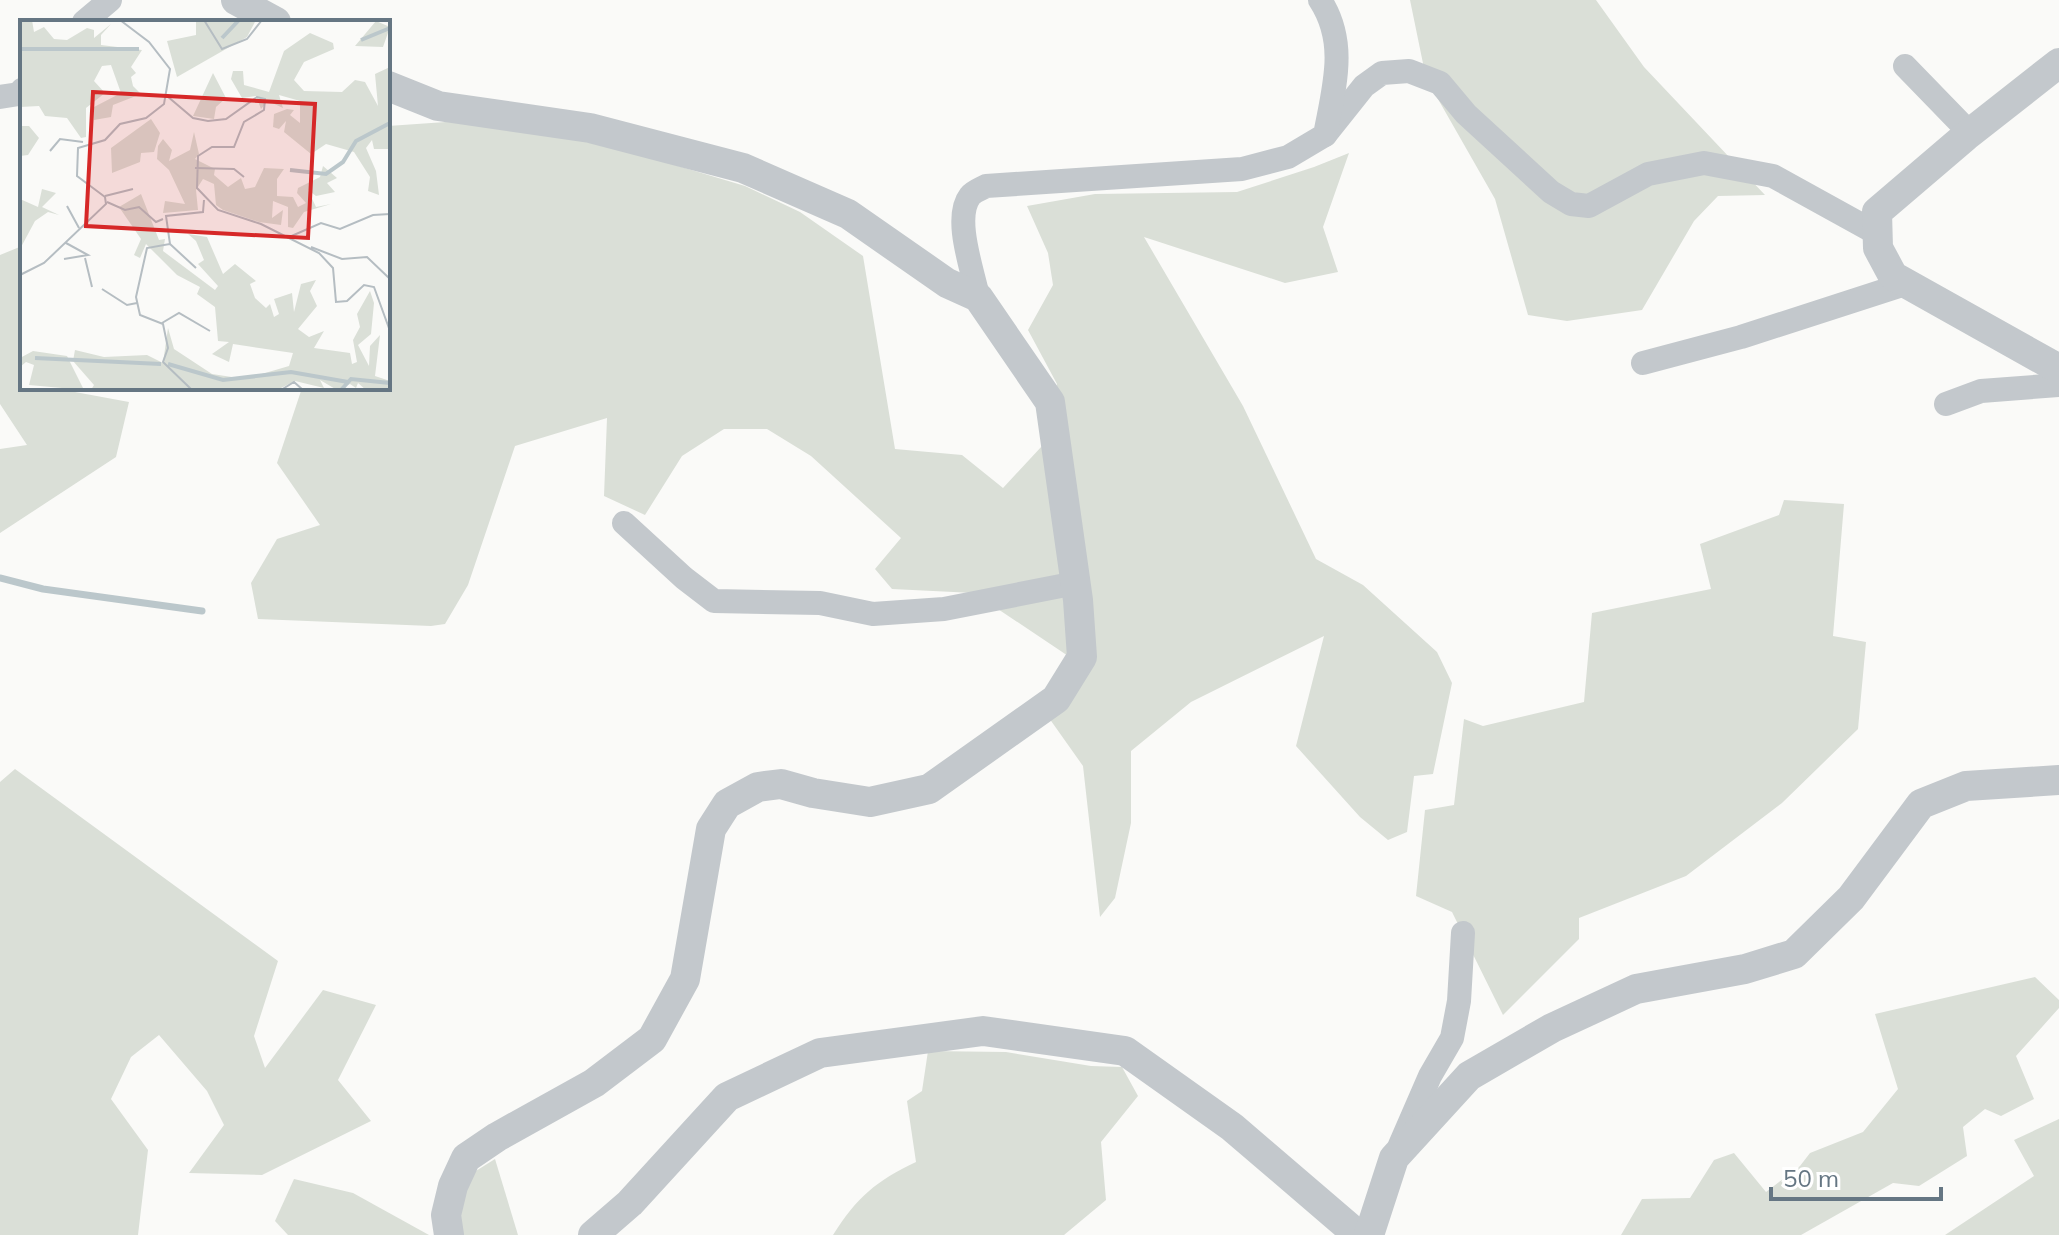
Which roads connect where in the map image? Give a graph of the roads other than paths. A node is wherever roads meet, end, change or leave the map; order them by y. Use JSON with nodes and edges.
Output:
{"nodes":[{"id":1,"x":110,"y":0,"type":"edge"},
{"id":2,"x":236,"y":0,"type":"edge"},
{"id":3,"x":1320,"y":0,"type":"edge"},
{"id":4,"x":86,"y":20,"type":"edge"},
{"id":5,"x":272,"y":20,"type":"edge"},
{"id":6,"x":2059,"y":63,"type":"edge"},
{"id":7,"x":1905,"y":66,"type":"dead end"},
{"id":8,"x":390,"y":87,"type":"edge"},
{"id":9,"x":20,"y":93,"type":"edge"},
{"id":10,"x":0,"y":97,"type":"edge"},
{"id":11,"x":1970,"y":133,"type":"junction"},
{"id":12,"x":1325,"y":135,"type":"junction"},
{"id":13,"x":1878,"y":234,"type":"junction"},
{"id":14,"x":1905,"y":284,"type":"junction"},
{"id":15,"x":978,"y":297,"type":"junction"},
{"id":16,"x":1643,"y":363,"type":"dead end"},
{"id":17,"x":2059,"y":369,"type":"edge"},
{"id":18,"x":2059,"y":385,"type":"edge"},
{"id":19,"x":1946,"y":404,"type":"dead end"},
{"id":20,"x":624,"y":523,"type":"dead end"},
{"id":21,"x":1076,"y":583,"type":"junction"},
{"id":22,"x":2059,"y":780,"type":"edge"},
{"id":23,"x":1463,"y":933,"type":"dead end"},
{"id":24,"x":1394,"y":1158,"type":"junction"},
{"id":25,"x":449,"y":1235,"type":"edge"},
{"id":26,"x":593,"y":1235,"type":"edge"},
{"id":27,"x":1358,"y":1235,"type":"edge"},
{"id":28,"x":1369,"y":1235,"type":"edge"}],
"edges":[{"from":1,"to":4,"type":"street"},
{"from":2,"to":5,"type":"street"},
{"from":3,"to":12,"type":"street"},
{"from":6,"to":11,"type":"street"},
{"from":7,"to":11,"type":"street"},
{"from":8,"to":15,"type":"street"},
{"from":9,"to":10,"type":"street"},
{"from":11,"to":13,"type":"street"},
{"from":12,"to":13,"type":"street"},
{"from":12,"to":15,"type":"street"},
{"from":13,"to":14,"type":"street"},
{"from":14,"to":16,"type":"street"},
{"from":14,"to":17,"type":"street"},
{"from":15,"to":21,"type":"street"},
{"from":18,"to":19,"type":"street"},
{"from":20,"to":21,"type":"street"},
{"from":21,"to":25,"type":"street"},
{"from":22,"to":24,"type":"street"},
{"from":23,"to":24,"type":"street"},
{"from":24,"to":28,"type":"street"},
{"from":26,"to":27,"type":"street"}]}
